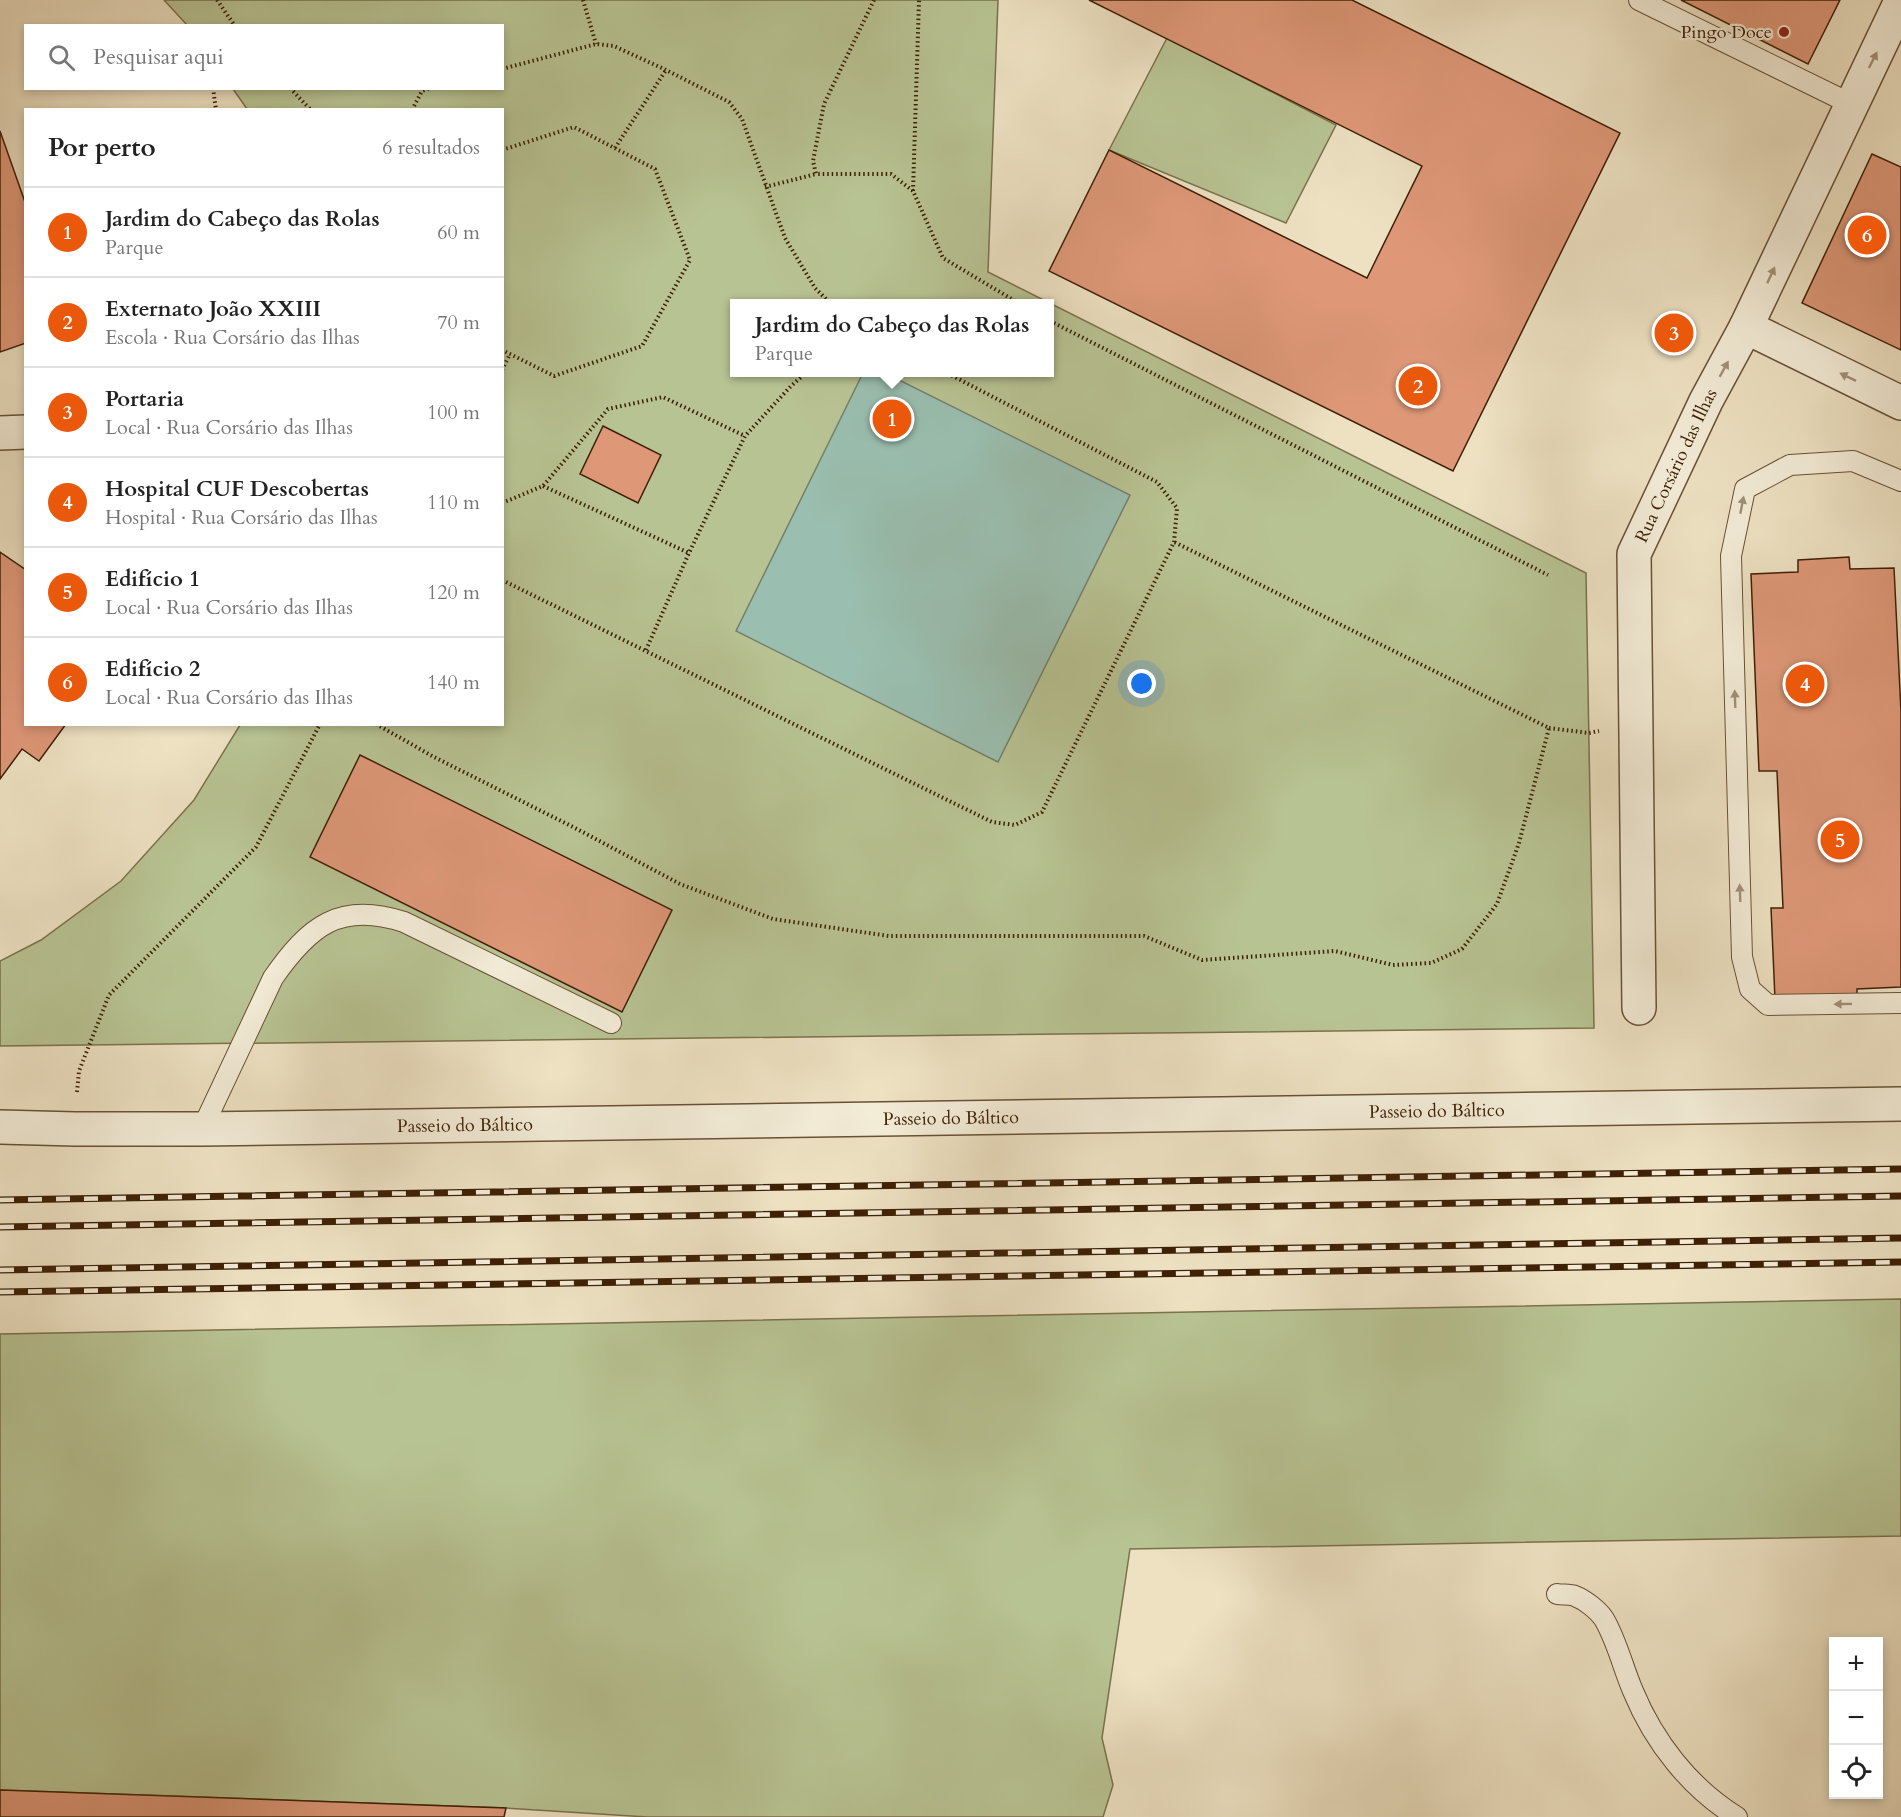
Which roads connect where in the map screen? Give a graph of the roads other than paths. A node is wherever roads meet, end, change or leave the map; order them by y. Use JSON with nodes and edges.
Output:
{"nodes":[{"id":1,"x":1639,"y":0,"type":"edge"},
{"id":2,"x":1901,"y":1,"type":"edge"},
{"id":3,"x":1851,"y":104,"type":"junction"},
{"id":4,"x":1746,"y":327,"type":"junction"},
{"id":5,"x":1901,"y":403,"type":"edge"},
{"id":6,"x":24,"y":432,"type":"edge"},
{"id":7,"x":0,"y":433,"type":"edge"},
{"id":8,"x":1901,"y":481,"type":"edge"},
{"id":9,"x":1901,"y":1003,"type":"edge"},
{"id":10,"x":1639,"y":1008,"type":"dead end"},
{"id":11,"x":611,"y":1023,"type":"dead end"},
{"id":12,"x":1901,"y":1104,"type":"edge"},
{"id":13,"x":0,"y":1127,"type":"edge"},
{"id":14,"x":202,"y":1129,"type":"junction"},
{"id":15,"x":1557,"y":1594,"type":"dead end"},
{"id":16,"x":1737,"y":1817,"type":"edge"}],
"edges":[{"from":1,"to":3,"type":"lane"},
{"from":3,"to":2,"type":"street","name":"Rua Corsário das Ilhas","one_way":true},
{"from":4,"to":3,"type":"street","name":"Rua Corsário das Ilhas","one_way":true},
{"from":5,"to":4,"type":"street","one_way":true},
{"from":10,"to":4,"type":"street","name":"Rua Corsário das Ilhas","one_way":true},
{"from":6,"to":7,"type":"street"},
{"from":9,"to":8,"type":"lane","one_way":true},
{"from":11,"to":14,"type":"lane"},
{"from":12,"to":14,"type":"street","name":"Passeio do Báltico"},
{"from":13,"to":14,"type":"street","name":"Passeio do Báltico"},
{"from":15,"to":16,"type":"lane"}]}
